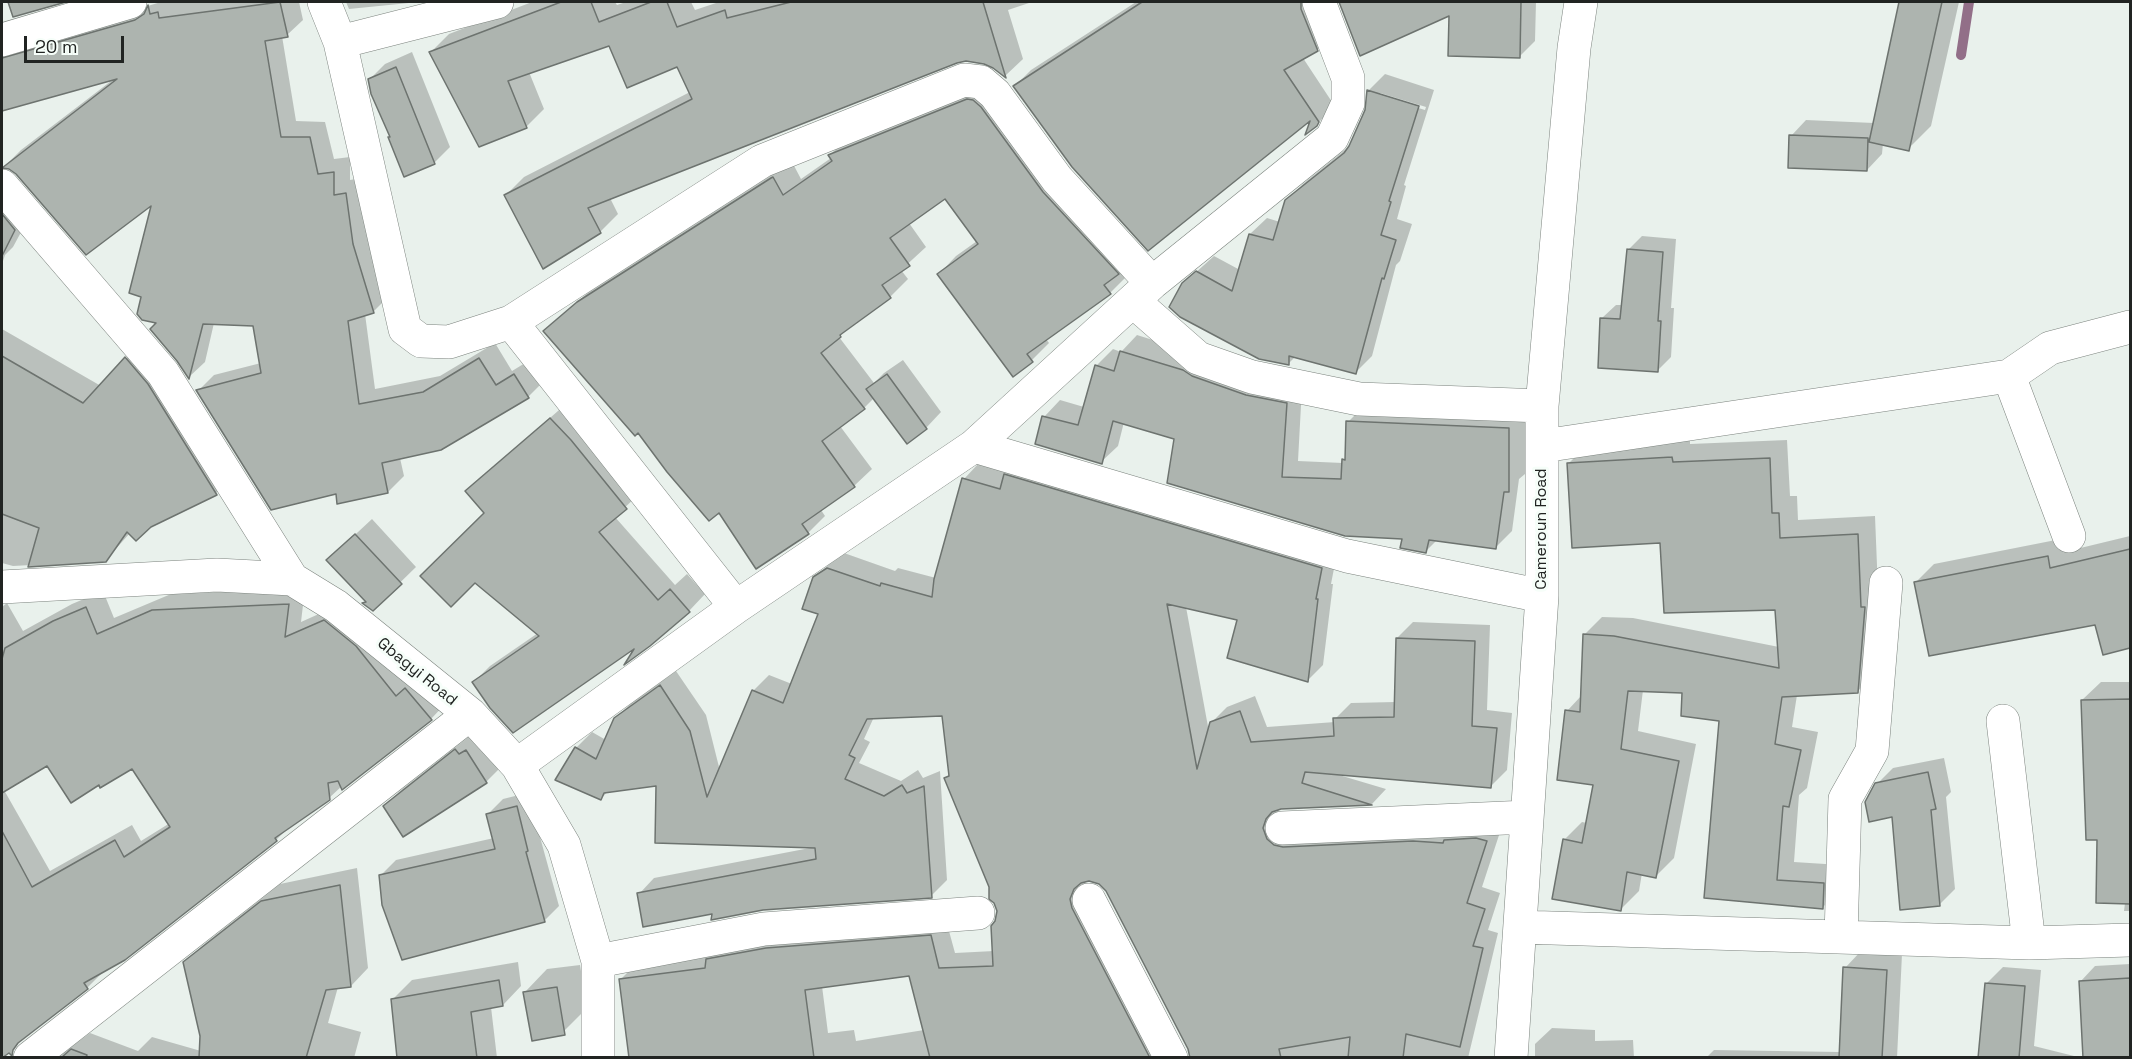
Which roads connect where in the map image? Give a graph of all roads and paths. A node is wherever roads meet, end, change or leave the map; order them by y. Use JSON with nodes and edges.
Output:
{"nodes":[{"id":1,"x":130,"y":2,"type":"edge"},
{"id":2,"x":324,"y":2,"type":"edge"},
{"id":3,"x":497,"y":2,"type":"edge"},
{"id":4,"x":1319,"y":2,"type":"edge"},
{"id":5,"x":1581,"y":2,"type":"edge"},
{"id":6,"x":2,"y":40,"type":"edge"},
{"id":7,"x":340,"y":42,"type":"junction"},
{"id":8,"x":2,"y":186,"type":"edge"},
{"id":9,"x":1142,"y":292,"type":"junction"},
{"id":10,"x":511,"y":322,"type":"junction"},
{"id":11,"x":2130,"y":327,"type":"edge"},
{"id":12,"x":2009,"y":376,"type":"junction"},
{"id":13,"x":1542,"y":406,"type":"junction"},
{"id":14,"x":974,"y":446,"type":"junction"},
{"id":15,"x":1542,"y":446,"type":"junction"},
{"id":16,"x":2069,"y":536,"type":"dead end"},
{"id":17,"x":292,"y":579,"type":"junction"},
{"id":18,"x":1886,"y":583,"type":"dead end"},
{"id":19,"x":2,"y":587,"type":"edge"},
{"id":20,"x":1542,"y":596,"type":"junction"},
{"id":21,"x":736,"y":608,"type":"junction"},
{"id":22,"x":470,"y":714,"type":"junction"},
{"id":23,"x":2003,"y":721,"type":"dead end"},
{"id":24,"x":517,"y":765,"type":"junction"},
{"id":25,"x":1527,"y":817,"type":"junction"},
{"id":26,"x":1282,"y":828,"type":"dead end"},
{"id":27,"x":1089,"y":900,"type":"dead end"},
{"id":28,"x":978,"y":913,"type":"dead end"},
{"id":29,"x":1520,"y":927,"type":"junction"},
{"id":30,"x":1841,"y":937,"type":"junction"},
{"id":31,"x":2130,"y":940,"type":"edge"},
{"id":32,"x":2029,"y":943,"type":"junction"},
{"id":33,"x":598,"y":961,"type":"junction"},
{"id":34,"x":30,"y":1058,"type":"edge"},
{"id":35,"x":598,"y":1058,"type":"edge"},
{"id":36,"x":1171,"y":1058,"type":"edge"},
{"id":37,"x":1511,"y":1058,"type":"edge"}],
"edges":[{"from":1,"to":6,"type":"street"},
{"from":2,"to":7,"type":"street"},
{"from":3,"to":7,"type":"street"},
{"from":4,"to":9,"type":"street"},
{"from":5,"to":13,"type":"street","name":"Cameroun Road"},
{"from":7,"to":10,"type":"street"},
{"from":8,"to":17,"type":"street"},
{"from":9,"to":10,"type":"street"},
{"from":9,"to":13,"type":"street"},
{"from":9,"to":14,"type":"street"},
{"from":10,"to":21,"type":"street"},
{"from":11,"to":12,"type":"street"},
{"from":12,"to":15,"type":"street"},
{"from":12,"to":16,"type":"street"},
{"from":13,"to":15,"type":"street","name":"Cameroun Road"},
{"from":14,"to":20,"type":"street"},
{"from":14,"to":21,"type":"street"},
{"from":15,"to":20,"type":"street","name":"Cameroun Road"},
{"from":17,"to":19,"type":"street","name":"Gbagyi Road"},
{"from":17,"to":22,"type":"street","name":"Gbagyi Road"},
{"from":18,"to":30,"type":"street"},
{"from":20,"to":25,"type":"street","name":"Cameroun Road"},
{"from":21,"to":24,"type":"street"},
{"from":22,"to":24,"type":"street","name":"Gbagyi Road"},
{"from":22,"to":34,"type":"street"},
{"from":23,"to":32,"type":"street"},
{"from":24,"to":33,"type":"street","name":"Gbagyi Road"},
{"from":25,"to":26,"type":"street"},
{"from":25,"to":29,"type":"street","name":"Cameroun Road"},
{"from":27,"to":36,"type":"street"},
{"from":28,"to":33,"type":"street"},
{"from":29,"to":30,"type":"street"},
{"from":29,"to":37,"type":"street","name":"Cameroun Road"},
{"from":30,"to":32,"type":"street"},
{"from":31,"to":32,"type":"street"},
{"from":33,"to":35,"type":"street","name":"Gbagyi Road"}]}
